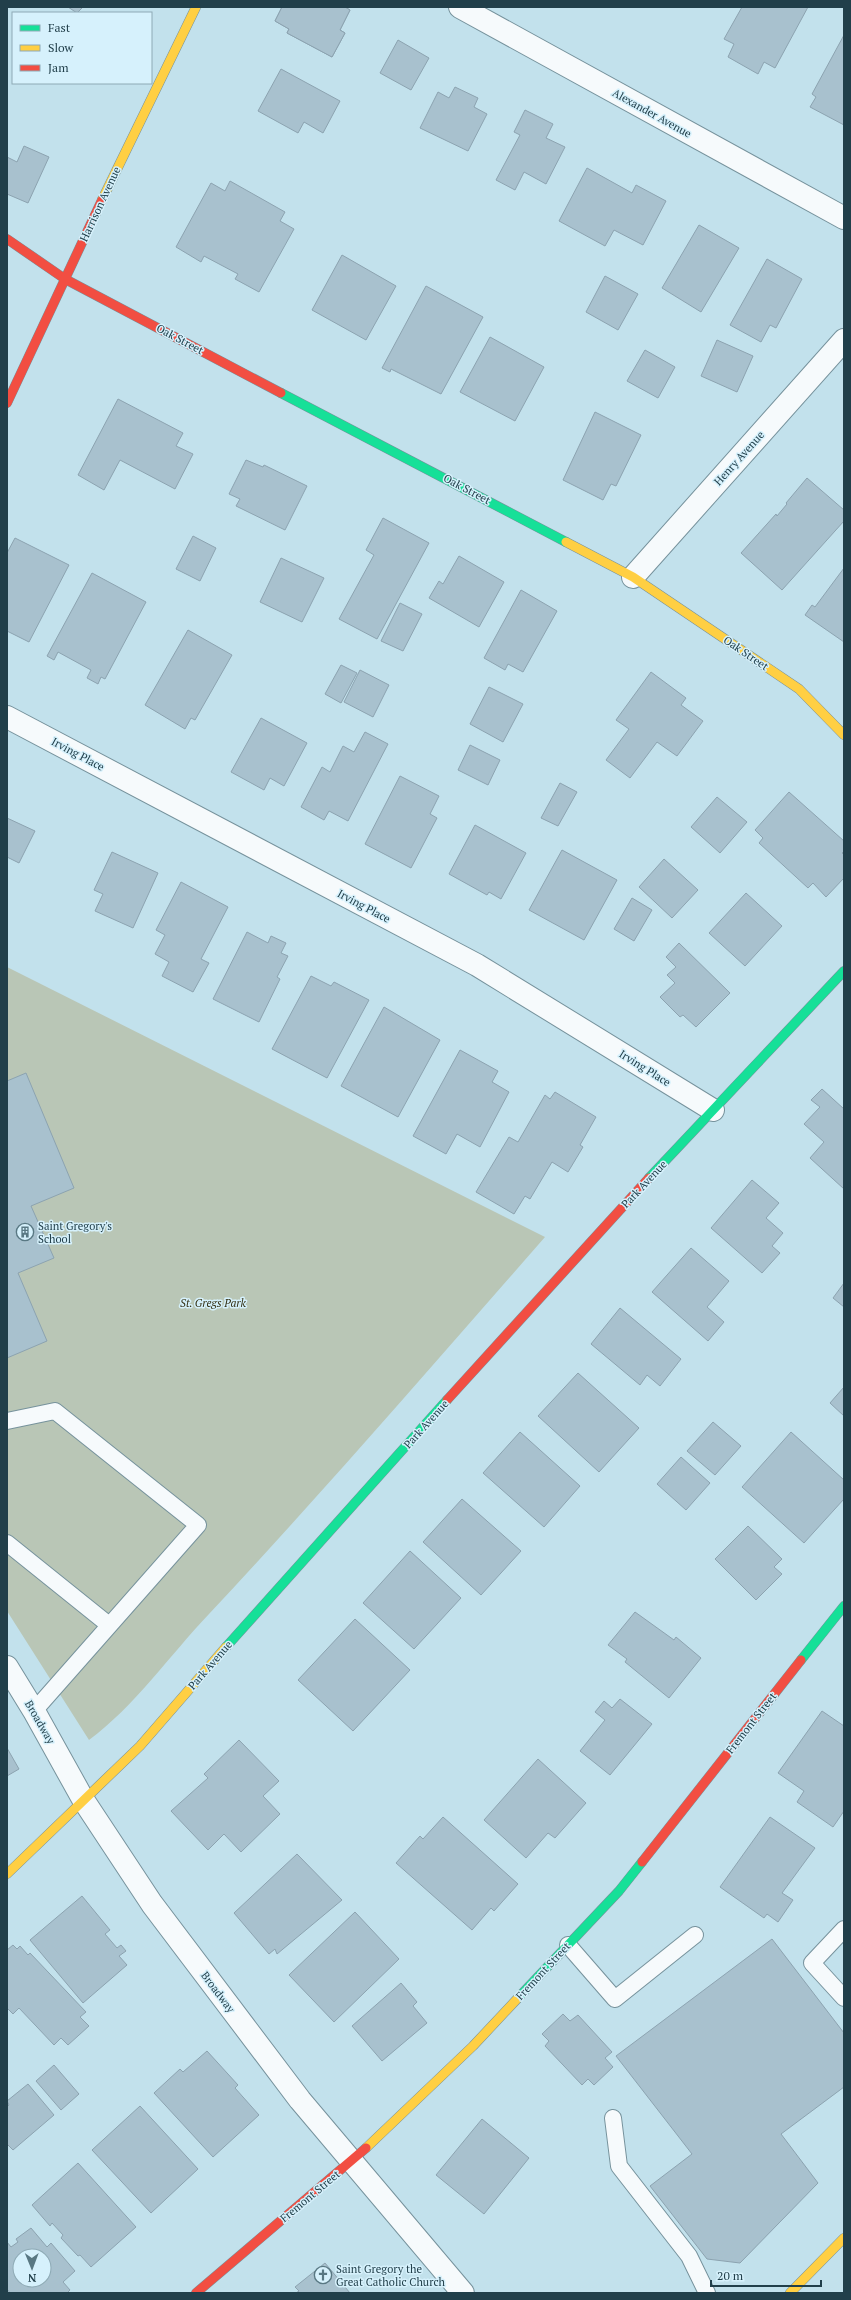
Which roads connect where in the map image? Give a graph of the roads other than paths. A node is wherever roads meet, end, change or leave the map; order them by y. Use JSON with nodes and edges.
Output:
{"nodes":[{"id":1,"x":196,"y":7,"type":"edge"},
{"id":2,"x":460,"y":7,"type":"edge"},
{"id":3,"x":844,"y":218,"type":"edge"},
{"id":4,"x":7,"y":239,"type":"edge"},
{"id":5,"x":66,"y":279,"type":"junction"},
{"id":6,"x":844,"y":340,"type":"edge"},
{"id":7,"x":7,"y":403,"type":"edge"},
{"id":8,"x":633,"y":577,"type":"junction"},
{"id":9,"x":7,"y":717,"type":"edge"},
{"id":10,"x":844,"y":735,"type":"edge"},
{"id":11,"x":844,"y":971,"type":"edge"},
{"id":12,"x":713,"y":1110,"type":"junction"},
{"id":13,"x":7,"y":1421,"type":"edge"},
{"id":14,"x":7,"y":1543,"type":"edge"},
{"id":15,"x":844,"y":1606,"type":"edge"},
{"id":16,"x":109,"y":1625,"type":"junction"},
{"id":17,"x":7,"y":1667,"type":"edge"},
{"id":18,"x":34,"y":1711,"type":"junction"},
{"id":19,"x":84,"y":1800,"type":"junction"},
{"id":20,"x":7,"y":1874,"type":"edge"},
{"id":21,"x":844,"y":1929,"type":"edge"},
{"id":22,"x":695,"y":1935,"type":"dead end"},
{"id":23,"x":568,"y":1945,"type":"junction"},
{"id":24,"x":844,"y":1998,"type":"edge"},
{"id":25,"x":613,"y":2118,"type":"dead end"},
{"id":26,"x":352,"y":2161,"type":"junction"},
{"id":27,"x":844,"y":2238,"type":"edge"},
{"id":28,"x":196,"y":2293,"type":"edge"},
{"id":29,"x":463,"y":2293,"type":"edge"},
{"id":30,"x":707,"y":2293,"type":"edge"},
{"id":31,"x":790,"y":2293,"type":"edge"}],
"edges":[{"from":1,"to":5,"type":"street","name":"Harrison Avenue"},
{"from":2,"to":3,"type":"street","name":"Alexander Avenue"},
{"from":4,"to":5,"type":"street","name":"Oak Street"},
{"from":5,"to":7,"type":"street","name":"Harrison Avenue"},
{"from":5,"to":8,"type":"street","name":"Oak Street"},
{"from":6,"to":8,"type":"street","name":"Henry Avenue"},
{"from":8,"to":10,"type":"street","name":"Oak Street"},
{"from":9,"to":12,"type":"street","name":"Irving Place"},
{"from":11,"to":12,"type":"street","name":"Park Avenue"},
{"from":12,"to":19,"type":"street","name":"Park Avenue"},
{"from":13,"to":16,"type":"lane"},
{"from":14,"to":16,"type":"lane"},
{"from":15,"to":23,"type":"street","name":"Fremont Street"},
{"from":16,"to":18,"type":"lane"},
{"from":17,"to":18,"type":"street","name":"Broadway"},
{"from":18,"to":19,"type":"street","name":"Broadway"},
{"from":19,"to":20,"type":"street","name":"Park Avenue"},
{"from":19,"to":26,"type":"street","name":"Broadway"},
{"from":21,"to":24,"type":"lane"},
{"from":22,"to":23,"type":"lane"},
{"from":23,"to":26,"type":"street","name":"Fremont Street"},
{"from":25,"to":30,"type":"lane"},
{"from":26,"to":28,"type":"street","name":"Fremont Street"},
{"from":26,"to":29,"type":"street","name":"Broadway"},
{"from":27,"to":31,"type":"street"}]}
